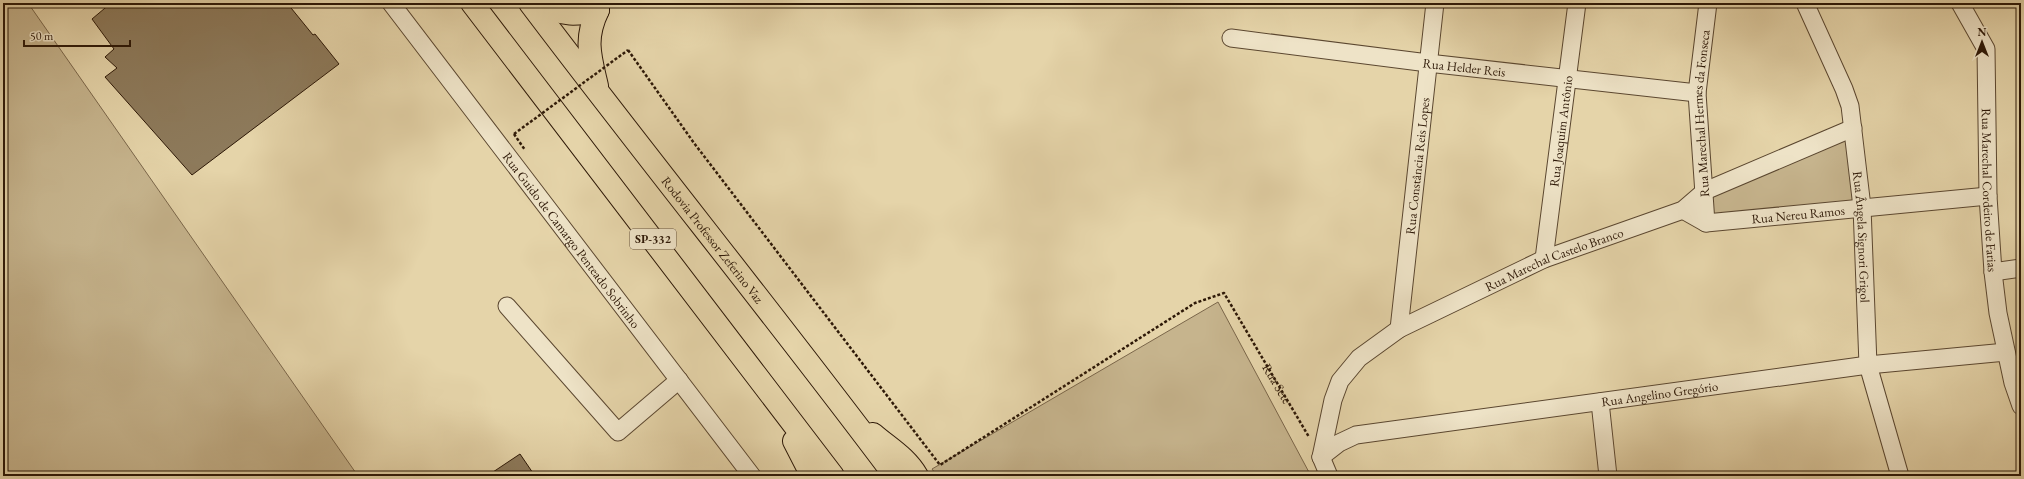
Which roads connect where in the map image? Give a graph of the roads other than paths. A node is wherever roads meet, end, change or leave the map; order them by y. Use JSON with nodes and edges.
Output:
{"nodes":[{"id":1,"x":391,"y":3,"type":"edge"},
{"id":2,"x":459,"y":3,"type":"edge"},
{"id":3,"x":472,"y":3,"type":"edge"},
{"id":4,"x":530,"y":3,"type":"edge"},
{"id":5,"x":544,"y":3,"type":"edge"},
{"id":6,"x":1435,"y":3,"type":"edge"},
{"id":7,"x":1577,"y":3,"type":"edge"},
{"id":8,"x":1708,"y":3,"type":"edge"},
{"id":9,"x":1805,"y":3,"type":"edge"},
{"id":10,"x":1960,"y":3,"type":"edge"},
{"id":11,"x":601,"y":6,"type":"edge"},
{"id":12,"x":1231,"y":38,"type":"dead end"},
{"id":13,"x":1428,"y":63,"type":"junction"},
{"id":14,"x":518,"y":64,"type":"junction"},
{"id":15,"x":1567,"y":78,"type":"junction"},
{"id":16,"x":599,"y":94,"type":"junction"},
{"id":17,"x":1697,"y":94,"type":"junction"},
{"id":18,"x":1853,"y":128,"type":"junction"},
{"id":19,"x":1705,"y":190,"type":"junction"},
{"id":20,"x":1988,"y":196,"type":"junction"},
{"id":21,"x":1862,"y":207,"type":"junction"},
{"id":22,"x":1682,"y":210,"type":"junction"},
{"id":23,"x":1706,"y":223,"type":"junction"},
{"id":24,"x":1544,"y":259,"type":"junction"},
{"id":25,"x":2021,"y":268,"type":"edge"},
{"id":26,"x":1993,"y":272,"type":"junction"},
{"id":27,"x":507,"y":306,"type":"dead end"},
{"id":28,"x":1399,"y":329,"type":"junction"},
{"id":29,"x":2006,"y":352,"type":"junction"},
{"id":30,"x":1868,"y":365,"type":"junction"},
{"id":31,"x":679,"y":380,"type":"junction"},
{"id":32,"x":762,"y":382,"type":"junction"},
{"id":33,"x":2017,"y":382,"type":"edge"},
{"id":34,"x":1600,"y":402,"type":"junction"},
{"id":35,"x":841,"y":404,"type":"junction"},
{"id":36,"x":2021,"y":406,"type":"edge"},
{"id":37,"x":1321,"y":457,"type":"junction"},
{"id":38,"x":752,"y":476,"type":"edge"},
{"id":39,"x":812,"y":476,"type":"edge"},
{"id":40,"x":833,"y":476,"type":"edge"},
{"id":41,"x":895,"y":476,"type":"edge"},
{"id":42,"x":917,"y":476,"type":"edge"},
{"id":43,"x":1329,"y":476,"type":"edge"},
{"id":44,"x":1608,"y":476,"type":"edge"},
{"id":45,"x":1900,"y":476,"type":"edge"}],
"edges":[{"from":1,"to":31,"type":"street","name":"Rua Guido de Camargo Penteado Sobrinho"},
{"from":2,"to":14,"type":"highway"},
{"from":3,"to":14,"type":"highway","number":"SP-332"},
{"from":4,"to":16,"type":"highway","name":"Rodovia Professor Zeferino Vaz"},
{"from":5,"to":11,"type":"highway"},
{"from":6,"to":13,"type":"street","name":"Rua Constância Reis Lopes"},
{"from":7,"to":15,"type":"street","name":"Rua Joaquim Antônio"},
{"from":8,"to":17,"type":"street","name":"Rua Marechal Hermes da Fonseca"},
{"from":9,"to":18,"type":"street","name":"Rua Ângela Signori Grigol"},
{"from":10,"to":20,"type":"street","name":"Rua Marechal Cordeiro de Farias"},
{"from":11,"to":16,"type":"highway"},
{"from":12,"to":13,"type":"street","name":"Rua Helder Reis"},
{"from":13,"to":15,"type":"street","name":"Rua Helder Reis"},
{"from":13,"to":28,"type":"street","name":"Rua Constância Reis Lopes"},
{"from":14,"to":32,"type":"highway","number":"SP-332"},
{"from":15,"to":17,"type":"street","name":"Rua Helder Reis"},
{"from":15,"to":24,"type":"street","name":"Rua Joaquim Antônio"},
{"from":16,"to":35,"type":"highway","name":"Rodovia Professor Zeferino Vaz"},
{"from":17,"to":19,"type":"street","name":"Rua Marechal Hermes da Fonseca"},
{"from":18,"to":19,"type":"street","name":"Rua Marechal Castelo Branco"},
{"from":18,"to":21,"type":"street","name":"Rua Ângela Signori Grigol"},
{"from":19,"to":22,"type":"street","name":"Rua Marechal Castelo Branco"},
{"from":19,"to":23,"type":"street","name":"Rua Marechal Hermes da Fonseca"},
{"from":20,"to":21,"type":"street","name":"Rua Nereu Ramos"},
{"from":20,"to":26,"type":"street","name":"Rua Marechal Cordeiro de Farias"},
{"from":21,"to":23,"type":"street","name":"Rua Nereu Ramos"},
{"from":21,"to":30,"type":"street","name":"Rua Ângela Signori Grigol"},
{"from":22,"to":23,"type":"street"},
{"from":22,"to":24,"type":"street","name":"Rua Marechal Castelo Branco"},
{"from":24,"to":28,"type":"street","name":"Rua Marechal Castelo Branco"},
{"from":25,"to":26,"type":"street"},
{"from":26,"to":29,"type":"street","name":"Rua Marechal Cordeiro de Farias"},
{"from":27,"to":31,"type":"street"},
{"from":28,"to":37,"type":"street","name":"Rua Marechal Castelo Branco"},
{"from":29,"to":30,"type":"street","name":"Rua Angelino Gregório"},
{"from":29,"to":33,"type":"street","name":"Rua Marechal Cordeiro de Farias"},
{"from":30,"to":34,"type":"street","name":"Rua Angelino Gregório"},
{"from":30,"to":45,"type":"street","name":"Rua Ângela Signori Grigol"},
{"from":31,"to":38,"type":"street","name":"Rua Guido de Camargo Penteado Sobrinho"},
{"from":32,"to":39,"type":"highway"},
{"from":32,"to":40,"type":"highway","number":"SP-332"},
{"from":33,"to":36,"type":"street","name":"Rua Marechal Cordeiro de Farias"},
{"from":34,"to":37,"type":"street","name":"Rua Angelino Gregório"},
{"from":34,"to":44,"type":"street"},
{"from":35,"to":41,"type":"highway","name":"Rodovia Professor Zeferino Vaz"},
{"from":35,"to":42,"type":"highway"},
{"from":37,"to":43,"type":"street"}]}
